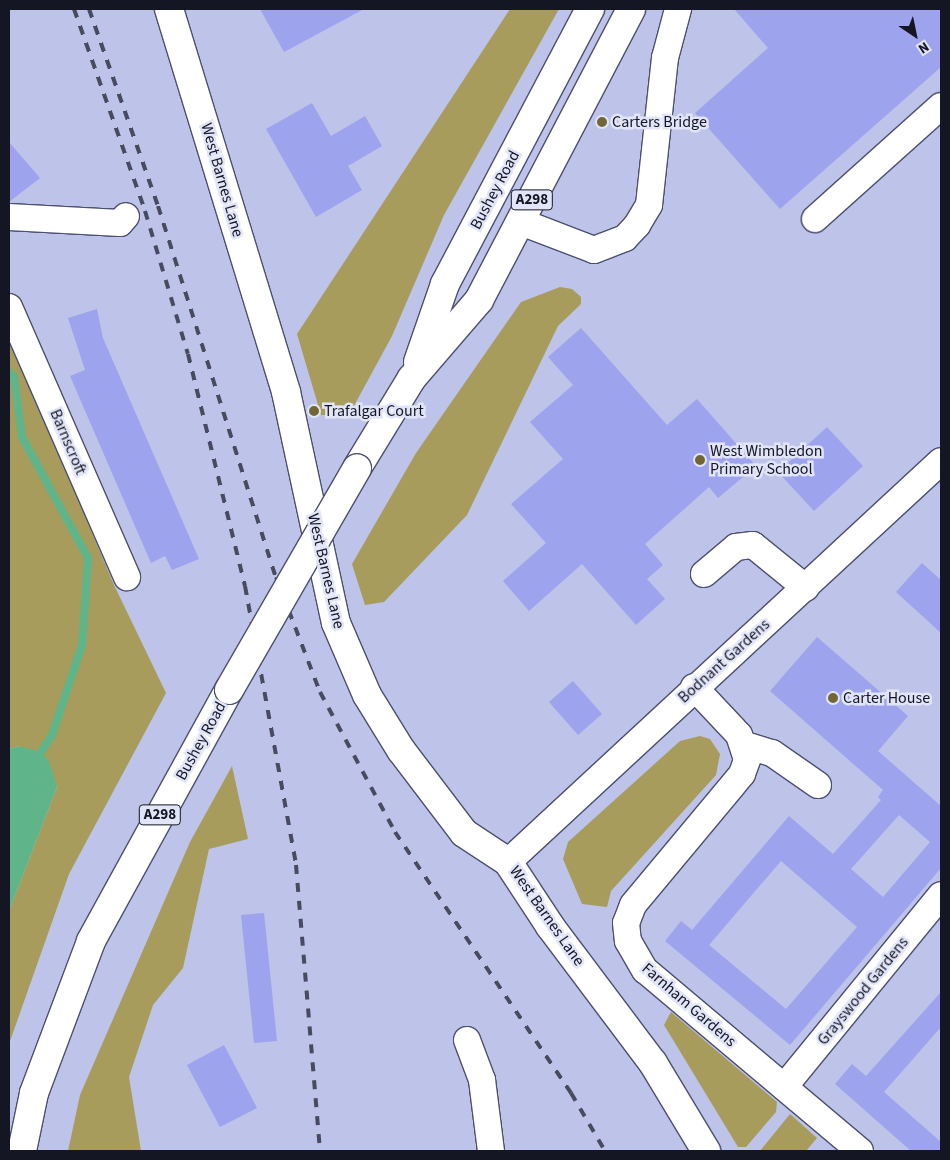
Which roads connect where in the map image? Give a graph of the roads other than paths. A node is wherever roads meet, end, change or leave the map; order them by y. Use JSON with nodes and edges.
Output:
{"nodes":[{"id":1,"x":170,"y":9,"type":"edge"},
{"id":2,"x":590,"y":9,"type":"edge"},
{"id":3,"x":631,"y":9,"type":"edge"},
{"id":4,"x":678,"y":9,"type":"edge"},
{"id":5,"x":941,"y":106,"type":"edge"},
{"id":6,"x":126,"y":216,"type":"dead end"},
{"id":7,"x":9,"y":218,"type":"edge"},
{"id":8,"x":815,"y":218,"type":"dead end"},
{"id":9,"x":521,"y":222,"type":"junction"},
{"id":10,"x":9,"y":306,"type":"edge"},
{"id":11,"x":412,"y":378,"type":"junction"},
{"id":12,"x":941,"y":461,"type":"edge"},
{"id":13,"x":704,"y":574,"type":"dead end"},
{"id":14,"x":126,"y":577,"type":"dead end"},
{"id":15,"x":806,"y":588,"type":"junction"},
{"id":16,"x":694,"y":687,"type":"junction"},
{"id":17,"x":745,"y":745,"type":"junction"},
{"id":18,"x":818,"y":785,"type":"dead end"},
{"id":19,"x":508,"y":862,"type":"junction"},
{"id":20,"x":941,"y":895,"type":"edge"},
{"id":21,"x":467,"y":1040,"type":"dead end"},
{"id":22,"x":784,"y":1087,"type":"junction"},
{"id":23,"x":22,"y":1151,"type":"edge"},
{"id":24,"x":491,"y":1151,"type":"edge"},
{"id":25,"x":706,"y":1151,"type":"edge"},
{"id":26,"x":860,"y":1151,"type":"edge"}],
"edges":[{"from":1,"to":19,"type":"main road","name":"West Barnes Lane"},
{"from":2,"to":11,"type":"main road","name":"Bushey Road","number":"A298"},
{"from":3,"to":9,"type":"main road","name":"Bushey Road","number":"A298"},
{"from":4,"to":9,"type":"street"},
{"from":5,"to":8,"type":"street"},
{"from":6,"to":7,"type":"street"},
{"from":9,"to":11,"type":"main road","name":"Bushey Road","number":"A298"},
{"from":10,"to":14,"type":"street","name":"Barnscroft"},
{"from":11,"to":23,"type":"main road","name":"Bushey Road","number":"A298","bridge":true},
{"from":12,"to":15,"type":"street","name":"Bodnant Gardens"},
{"from":13,"to":15,"type":"street"},
{"from":15,"to":16,"type":"street","name":"Bodnant Gardens"},
{"from":16,"to":17,"type":"street"},
{"from":16,"to":19,"type":"street","name":"Bodnant Gardens"},
{"from":17,"to":18,"type":"street"},
{"from":17,"to":22,"type":"street","name":"Farnham Gardens"},
{"from":19,"to":25,"type":"main road","name":"West Barnes Lane"},
{"from":20,"to":22,"type":"street","name":"Grayswood Gardens"},
{"from":21,"to":24,"type":"street"},
{"from":22,"to":26,"type":"street","name":"Farnham Gardens"}]}
